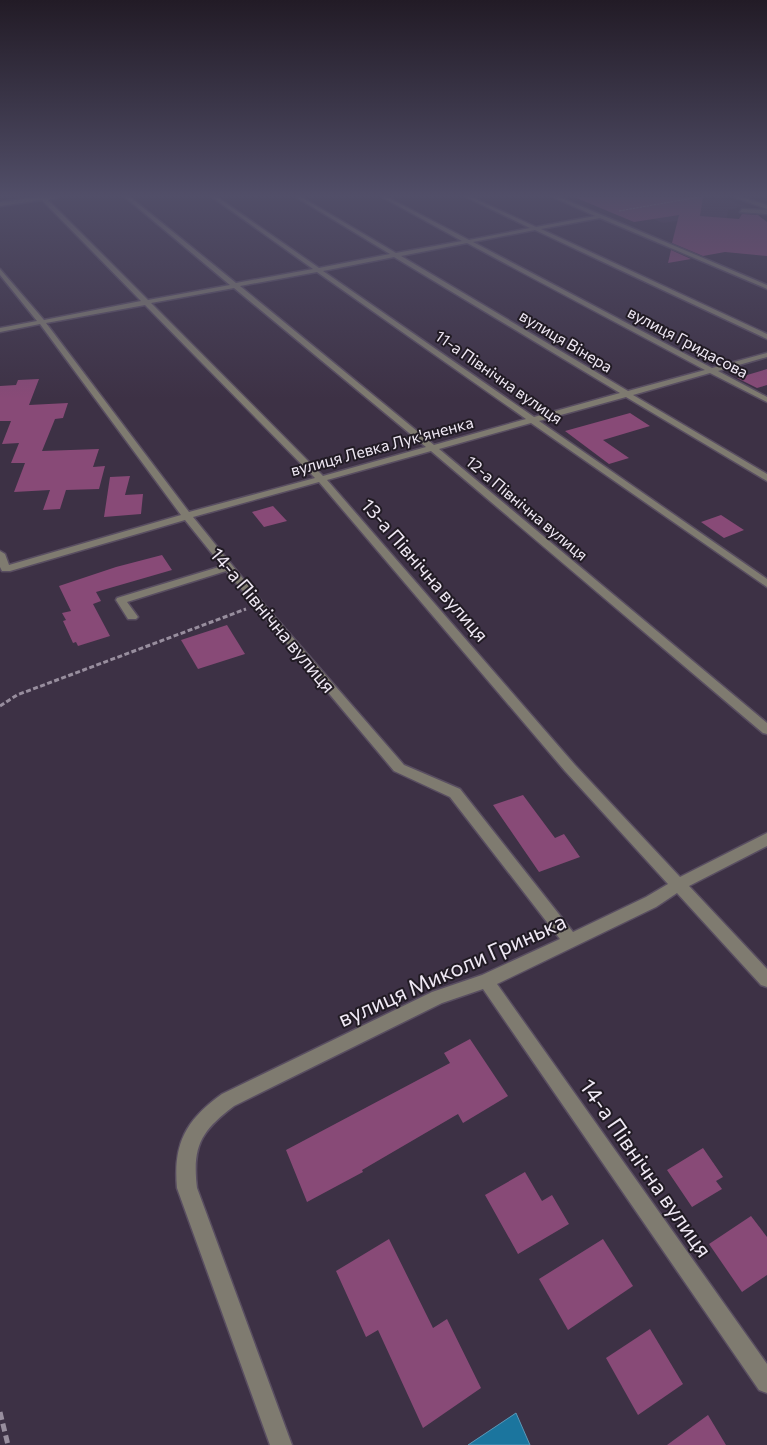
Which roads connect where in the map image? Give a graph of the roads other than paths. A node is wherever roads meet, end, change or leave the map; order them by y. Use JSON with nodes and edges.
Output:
{"nodes":[{"id":1,"x":109,"y":264,"type":"edge"},
{"id":2,"x":210,"y":264,"type":"edge"},
{"id":3,"x":311,"y":264,"type":"edge"},
{"id":4,"x":342,"y":264,"type":"edge"},
{"id":5,"x":413,"y":264,"type":"edge"},
{"id":6,"x":511,"y":264,"type":"edge"},
{"id":7,"x":613,"y":264,"type":"edge"},
{"id":8,"x":715,"y":264,"type":"edge"},
{"id":9,"x":318,"y":269,"type":"junction"},
{"id":10,"x":0,"y":270,"type":"edge"},
{"id":11,"x":235,"y":285,"type":"junction"},
{"id":12,"x":767,"y":287,"type":"edge"},
{"id":13,"x":145,"y":301,"type":"junction"},
{"id":14,"x":42,"y":322,"type":"junction"},
{"id":15,"x":0,"y":330,"type":"edge"},
{"id":16,"x":767,"y":337,"type":"edge"},
{"id":17,"x":767,"y":355,"type":"edge"},
{"id":18,"x":712,"y":370,"type":"junction"},
{"id":19,"x":627,"y":394,"type":"junction"},
{"id":20,"x":767,"y":400,"type":"edge"},
{"id":21,"x":534,"y":420,"type":"junction"},
{"id":22,"x":434,"y":448,"type":"junction"},
{"id":23,"x":320,"y":478,"type":"junction"},
{"id":24,"x":767,"y":478,"type":"edge"},
{"id":25,"x":186,"y":516,"type":"junction"},
{"id":26,"x":0,"y":554,"type":"edge"},
{"id":27,"x":229,"y":567,"type":"junction"},
{"id":28,"x":767,"y":584,"type":"edge"},
{"id":29,"x":132,"y":617,"type":"dead end"},
{"id":30,"x":767,"y":730,"type":"edge"},
{"id":31,"x":767,"y":839,"type":"edge"},
{"id":32,"x":678,"y":885,"type":"junction"},
{"id":33,"x":571,"y":941,"type":"junction"},
{"id":34,"x":767,"y":980,"type":"edge"},
{"id":35,"x":486,"y":981,"type":"junction"},
{"id":36,"x":767,"y":1382,"type":"edge"},
{"id":37,"x":281,"y":1445,"type":"edge"}],
"edges":[{"from":1,"to":13,"type":"street","name":"13-а Північна вулиця"},
{"from":2,"to":11,"type":"street","name":"12-а Північна вулиця"},
{"from":3,"to":9,"type":"street","name":"11-а Північна вулиця"},
{"from":4,"to":9,"type":"street"},
{"from":5,"to":19,"type":"street","name":"вулиця Вінера"},
{"from":6,"to":18,"type":"street","name":"вулиця Гридасова"},
{"from":7,"to":16,"type":"street"},
{"from":8,"to":12,"type":"street"},
{"from":9,"to":11,"type":"street"},
{"from":9,"to":21,"type":"street","name":"11-а Північна вулиця"},
{"from":10,"to":14,"type":"street","name":"14-а Північна вулиця"},
{"from":11,"to":13,"type":"street"},
{"from":11,"to":22,"type":"street","name":"12-а Північна вулиця"},
{"from":13,"to":14,"type":"street"},
{"from":13,"to":23,"type":"street","name":"13-а Північна вулиця"},
{"from":14,"to":15,"type":"street"},
{"from":14,"to":25,"type":"street","name":"14-а Північна вулиця"},
{"from":17,"to":18,"type":"street","name":"вулиця Левка Лук'яненка"},
{"from":18,"to":19,"type":"street","name":"вулиця Левка Лук'яненка"},
{"from":18,"to":20,"type":"street","name":"вулиця Гридасова"},
{"from":19,"to":21,"type":"street","name":"вулиця Левка Лук'яненка"},
{"from":19,"to":24,"type":"street","name":"вулиця Вінера"},
{"from":21,"to":22,"type":"street","name":"вулиця Левка Лук'яненка"},
{"from":21,"to":28,"type":"street","name":"11-а Північна вулиця"},
{"from":22,"to":23,"type":"street","name":"вулиця Левка Лук'яненка"},
{"from":22,"to":30,"type":"street","name":"12-а Північна вулиця"},
{"from":23,"to":25,"type":"street","name":"вулиця Левка Лук'яненка"},
{"from":23,"to":32,"type":"street","name":"13-а Північна вулиця"},
{"from":25,"to":26,"type":"street","name":"вулиця Левка Лук'яненка"},
{"from":25,"to":27,"type":"street","name":"14-а Північна вулиця"},
{"from":27,"to":29,"type":"street"},
{"from":27,"to":33,"type":"street","name":"14-а Північна вулиця"},
{"from":31,"to":32,"type":"street","name":"вулиця Миколи Гринька"},
{"from":32,"to":33,"type":"street","name":"вулиця Миколи Гринька"},
{"from":32,"to":34,"type":"street","name":"13-а Північна вулиця"},
{"from":33,"to":35,"type":"street","name":"вулиця Миколи Гринька"},
{"from":35,"to":36,"type":"street","name":"14-а Північна вулиця"},
{"from":35,"to":37,"type":"street","name":"вулиця Миколи Гринька"}]}
